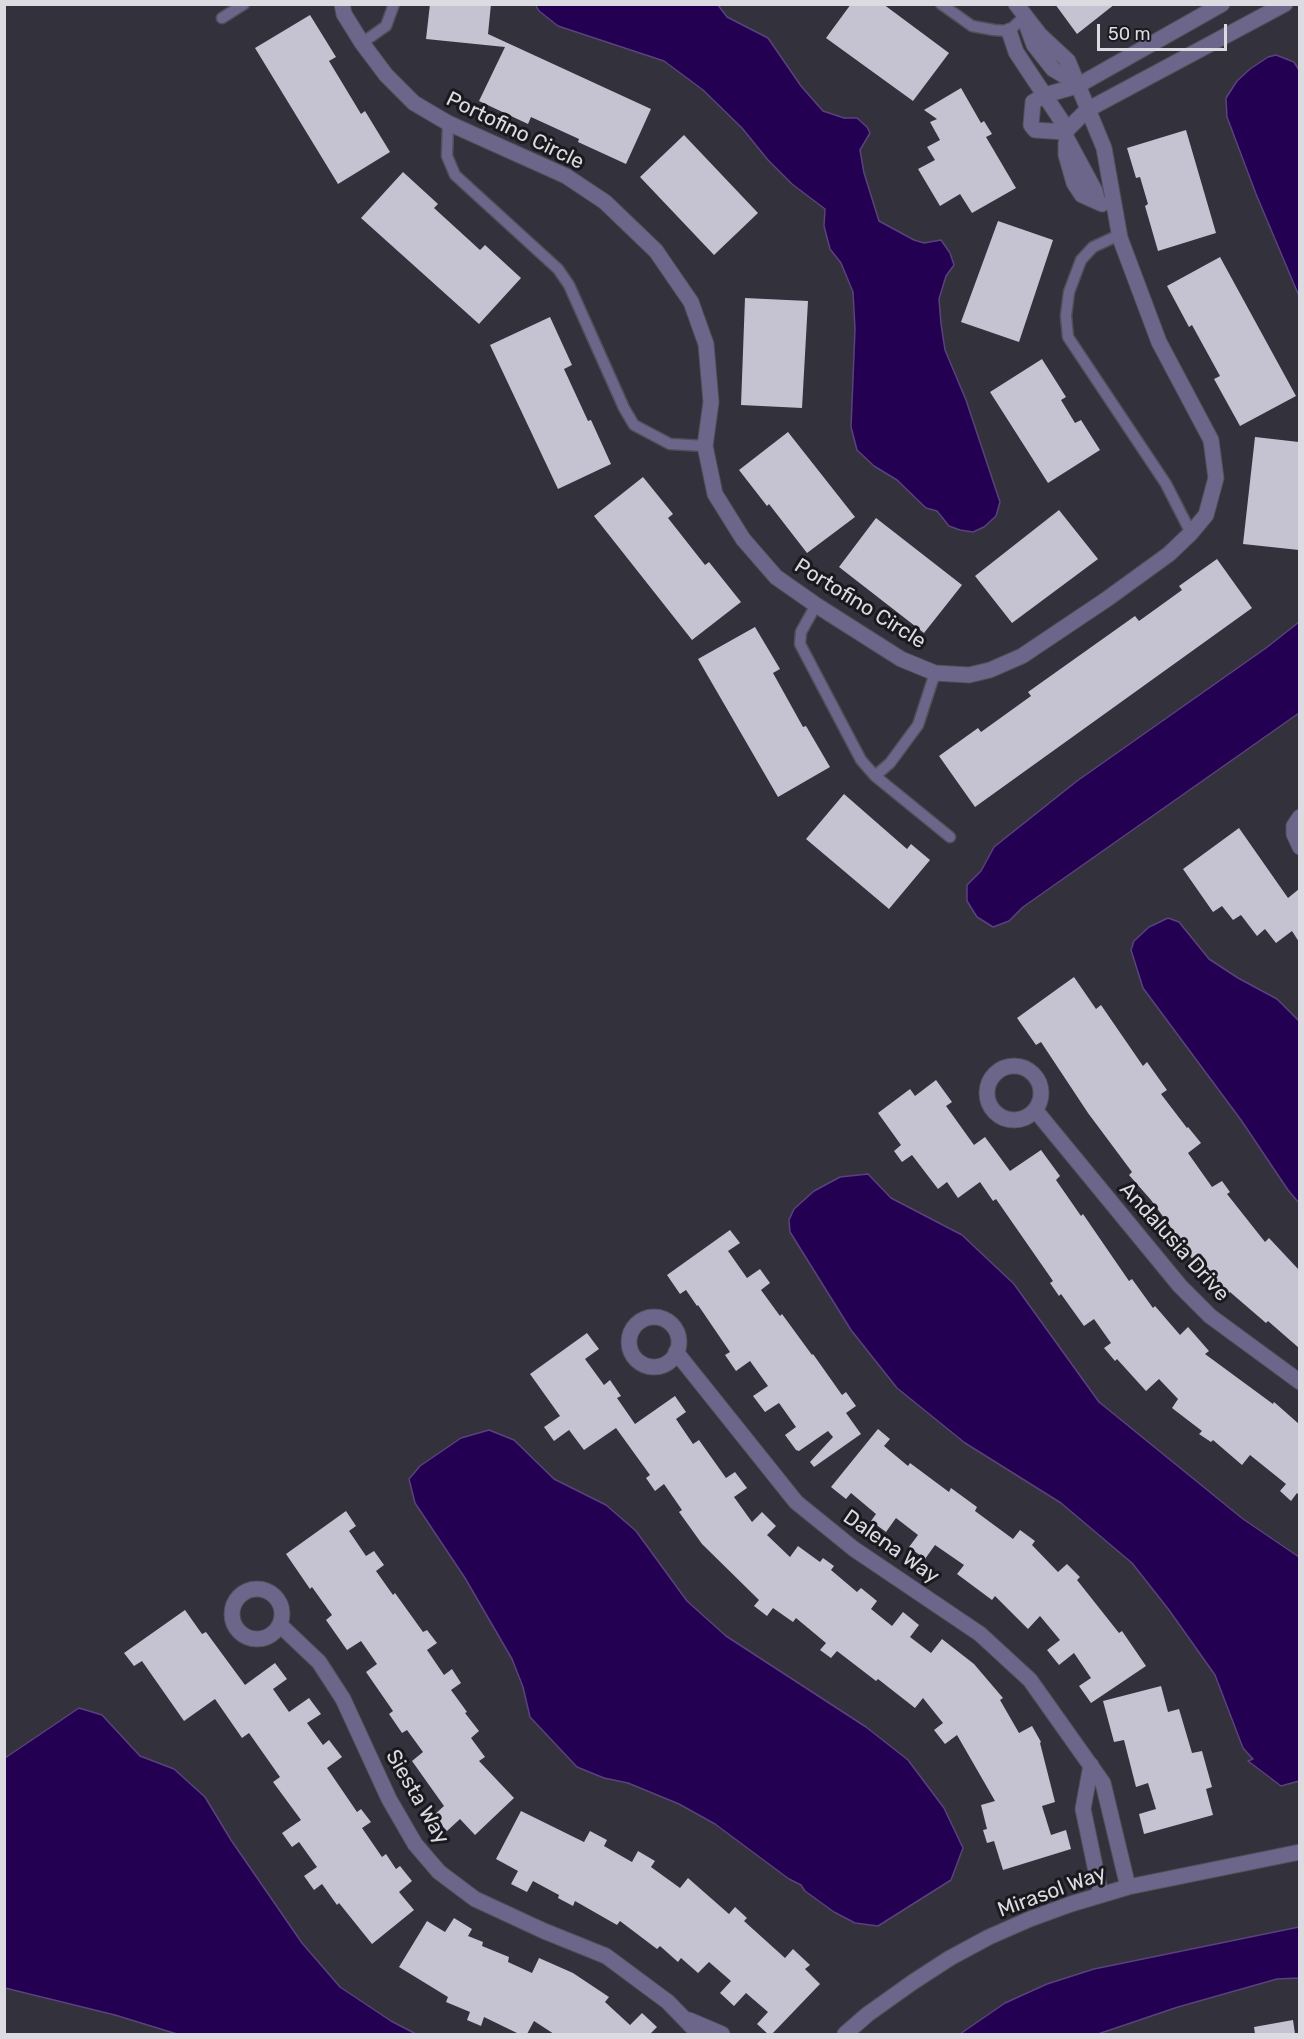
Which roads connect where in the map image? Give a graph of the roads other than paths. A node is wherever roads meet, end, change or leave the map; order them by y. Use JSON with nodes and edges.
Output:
{"nodes":[{"id":1,"x":244,"y":4,"type":"edge"},
{"id":2,"x":342,"y":4,"type":"edge"},
{"id":3,"x":394,"y":4,"type":"edge"},
{"id":4,"x":941,"y":4,"type":"edge"},
{"id":5,"x":1222,"y":4,"type":"edge"},
{"id":6,"x":1285,"y":4,"type":"edge"},
{"id":7,"x":1020,"y":11,"type":"edge"},
{"id":8,"x":222,"y":18,"type":"dead end"},
{"id":9,"x":1009,"y":31,"type":"junction"},
{"id":10,"x":362,"y":43,"type":"junction"},
{"id":11,"x":1076,"y":84,"type":"junction"},
{"id":12,"x":1045,"y":95,"type":"junction"},
{"id":13,"x":1087,"y":110,"type":"junction"},
{"id":14,"x":448,"y":123,"type":"junction"},
{"id":15,"x":1066,"y":134,"type":"junction"},
{"id":16,"x":1115,"y":212,"type":"junction"},
{"id":17,"x":1119,"y":235,"type":"junction"},
{"id":18,"x":705,"y":446,"type":"junction"},
{"id":19,"x":1191,"y":533,"type":"junction"},
{"id":20,"x":816,"y":605,"type":"junction"},
{"id":21,"x":935,"y":672,"type":"junction"},
{"id":22,"x":875,"y":776,"type":"junction"},
{"id":23,"x":1299,"y":817,"type":"edge"},
{"id":24,"x":950,"y":837,"type":"dead end"},
{"id":25,"x":1299,"y":847,"type":"edge"},
{"id":26,"x":1036,"y":1111,"type":"dead end"},
{"id":27,"x":676,"y":1352,"type":"dead end"},
{"id":28,"x":1299,"y":1382,"type":"edge"},
{"id":29,"x":280,"y":1624,"type":"dead end"},
{"id":30,"x":1091,"y":1765,"type":"junction"},
{"id":31,"x":1299,"y":1852,"type":"edge"},
{"id":32,"x":1128,"y":1887,"type":"junction"},
{"id":33,"x":1101,"y":1896,"type":"junction"},
{"id":34,"x":684,"y":2018,"type":"junction"},
{"id":35,"x":699,"y":2034,"type":"edge"},
{"id":36,"x":722,"y":2034,"type":"edge"},
{"id":37,"x":845,"y":2034,"type":"edge"}],
"edges":[{"from":1,"to":8,"type":"lane"},
{"from":2,"to":10,"type":"street","name":"Portofino Circle"},
{"from":3,"to":10,"type":"lane"},
{"from":4,"to":9,"type":"lane"},
{"from":5,"to":11,"type":"street"},
{"from":6,"to":13,"type":"street"},
{"from":7,"to":9,"type":"lane"},
{"from":7,"to":11,"type":"street"},
{"from":9,"to":12,"type":"street"},
{"from":10,"to":14,"type":"street","name":"Portofino Circle"},
{"from":11,"to":12,"type":"street"},
{"from":11,"to":13,"type":"street","name":"Portofino Circle"},
{"from":12,"to":15,"type":"street"},
{"from":12,"to":15,"type":"street"},
{"from":13,"to":15,"type":"street"},
{"from":13,"to":16,"type":"street","name":"Portofino Circle"},
{"from":14,"to":18,"type":"lane"},
{"from":14,"to":18,"type":"street","name":"Portofino Circle"},
{"from":15,"to":16,"type":"street"},
{"from":16,"to":17,"type":"street","name":"Portofino Circle"},
{"from":17,"to":19,"type":"street","name":"Portofino Circle"},
{"from":17,"to":19,"type":"lane"},
{"from":18,"to":20,"type":"street","name":"Portofino Circle"},
{"from":19,"to":21,"type":"street","name":"Portofino Circle"},
{"from":20,"to":21,"type":"street","name":"Portofino Circle"},
{"from":20,"to":22,"type":"lane"},
{"from":21,"to":22,"type":"lane"},
{"from":22,"to":24,"type":"lane"},
{"from":23,"to":25,"type":"street"},
{"from":26,"to":28,"type":"street","name":"Andalusia Drive"},
{"from":27,"to":30,"type":"street","name":"Dalena Way"},
{"from":29,"to":34,"type":"street","name":"Siesta Way"},
{"from":30,"to":32,"type":"street","name":"Dalena Way"},
{"from":30,"to":33,"type":"street"},
{"from":31,"to":32,"type":"street","name":"Mirasol Way"},
{"from":32,"to":33,"type":"street","name":"Mirasol Way"},
{"from":33,"to":37,"type":"street","name":"Mirasol Way"},
{"from":34,"to":35,"type":"street","name":"Siesta Way"},
{"from":34,"to":36,"type":"street","name":"Siesta Way"}]}
